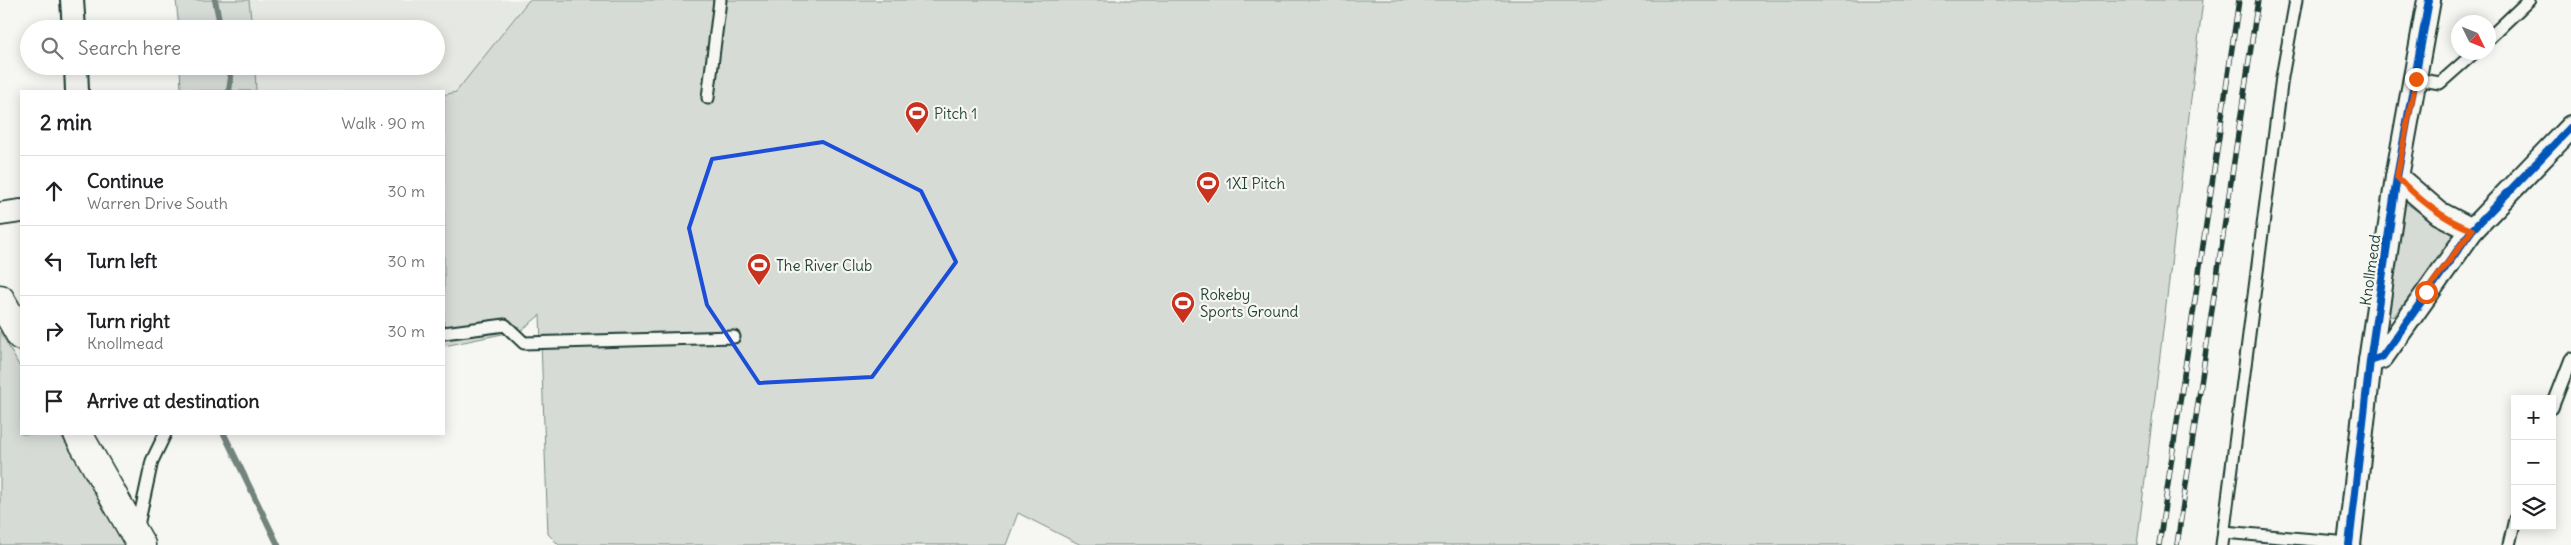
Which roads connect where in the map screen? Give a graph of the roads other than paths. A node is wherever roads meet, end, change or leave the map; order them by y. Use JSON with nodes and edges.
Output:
{"nodes":[{"id":1,"x":72,"y":0,"type":"edge"},
{"id":2,"x":720,"y":0,"type":"edge"},
{"id":3,"x":2296,"y":0,"type":"edge"},
{"id":4,"x":2429,"y":0,"type":"edge"},
{"id":5,"x":2530,"y":0,"type":"edge"},
{"id":6,"x":73,"y":20,"type":"edge"},
{"id":7,"x":2496,"y":32,"type":"edge"},
{"id":8,"x":2466,"y":60,"type":"edge"},
{"id":9,"x":76,"y":75,"type":"edge"},
{"id":10,"x":2416,"y":79,"type":"junction"},
{"id":11,"x":77,"y":90,"type":"edge"},
{"id":12,"x":708,"y":98,"type":"dead end"},
{"id":13,"x":2571,"y":127,"type":"edge"},
{"id":14,"x":2397,"y":177,"type":"junction"},
{"id":15,"x":20,"y":211,"type":"edge"},
{"id":16,"x":0,"y":214,"type":"edge"},
{"id":17,"x":2472,"y":230,"type":"junction"},
{"id":18,"x":0,"y":299,"type":"edge"},
{"id":19,"x":445,"y":333,"type":"edge"},
{"id":20,"x":20,"y":334,"type":"edge"},
{"id":21,"x":734,"y":337,"type":"dead end"},
{"id":22,"x":2571,"y":360,"type":"edge"},
{"id":23,"x":2370,"y":361,"type":"junction"},
{"id":24,"x":2556,"y":398,"type":"edge"},
{"id":25,"x":79,"y":435,"type":"edge"},
{"id":26,"x":165,"y":435,"type":"edge"},
{"id":27,"x":2512,"y":530,"type":"edge"},
{"id":28,"x":2224,"y":532,"type":"junction"},
{"id":29,"x":139,"y":540,"type":"edge"},
{"id":30,"x":2349,"y":544,"type":"edge"},
{"id":31,"x":2222,"y":545,"type":"edge"},
{"id":32,"x":2509,"y":545,"type":"edge"}],
"edges":[{"from":1,"to":6,"type":"street"},
{"from":2,"to":12,"type":"lane"},
{"from":3,"to":28,"type":"lane"},
{"from":4,"to":10,"type":"street","name":"Knollmead"},
{"from":5,"to":7,"type":"lane"},
{"from":8,"to":10,"type":"lane"},
{"from":9,"to":11,"type":"street"},
{"from":10,"to":14,"type":"street","name":"Knollmead"},
{"from":13,"to":17,"type":"street"},
{"from":14,"to":17,"type":"street"},
{"from":14,"to":23,"type":"street","name":"Knollmead"},
{"from":15,"to":16,"type":"street"},
{"from":17,"to":23,"type":"street"},
{"from":18,"to":20,"type":"main road"},
{"from":19,"to":21,"type":"lane"},
{"from":22,"to":24,"type":"lane"},
{"from":23,"to":30,"type":"street","name":"Knollmead"},
{"from":25,"to":29,"type":"main road"},
{"from":26,"to":29,"type":"lane"},
{"from":27,"to":32,"type":"lane"},
{"from":28,"to":30,"type":"lane"},
{"from":28,"to":31,"type":"lane"}]}
